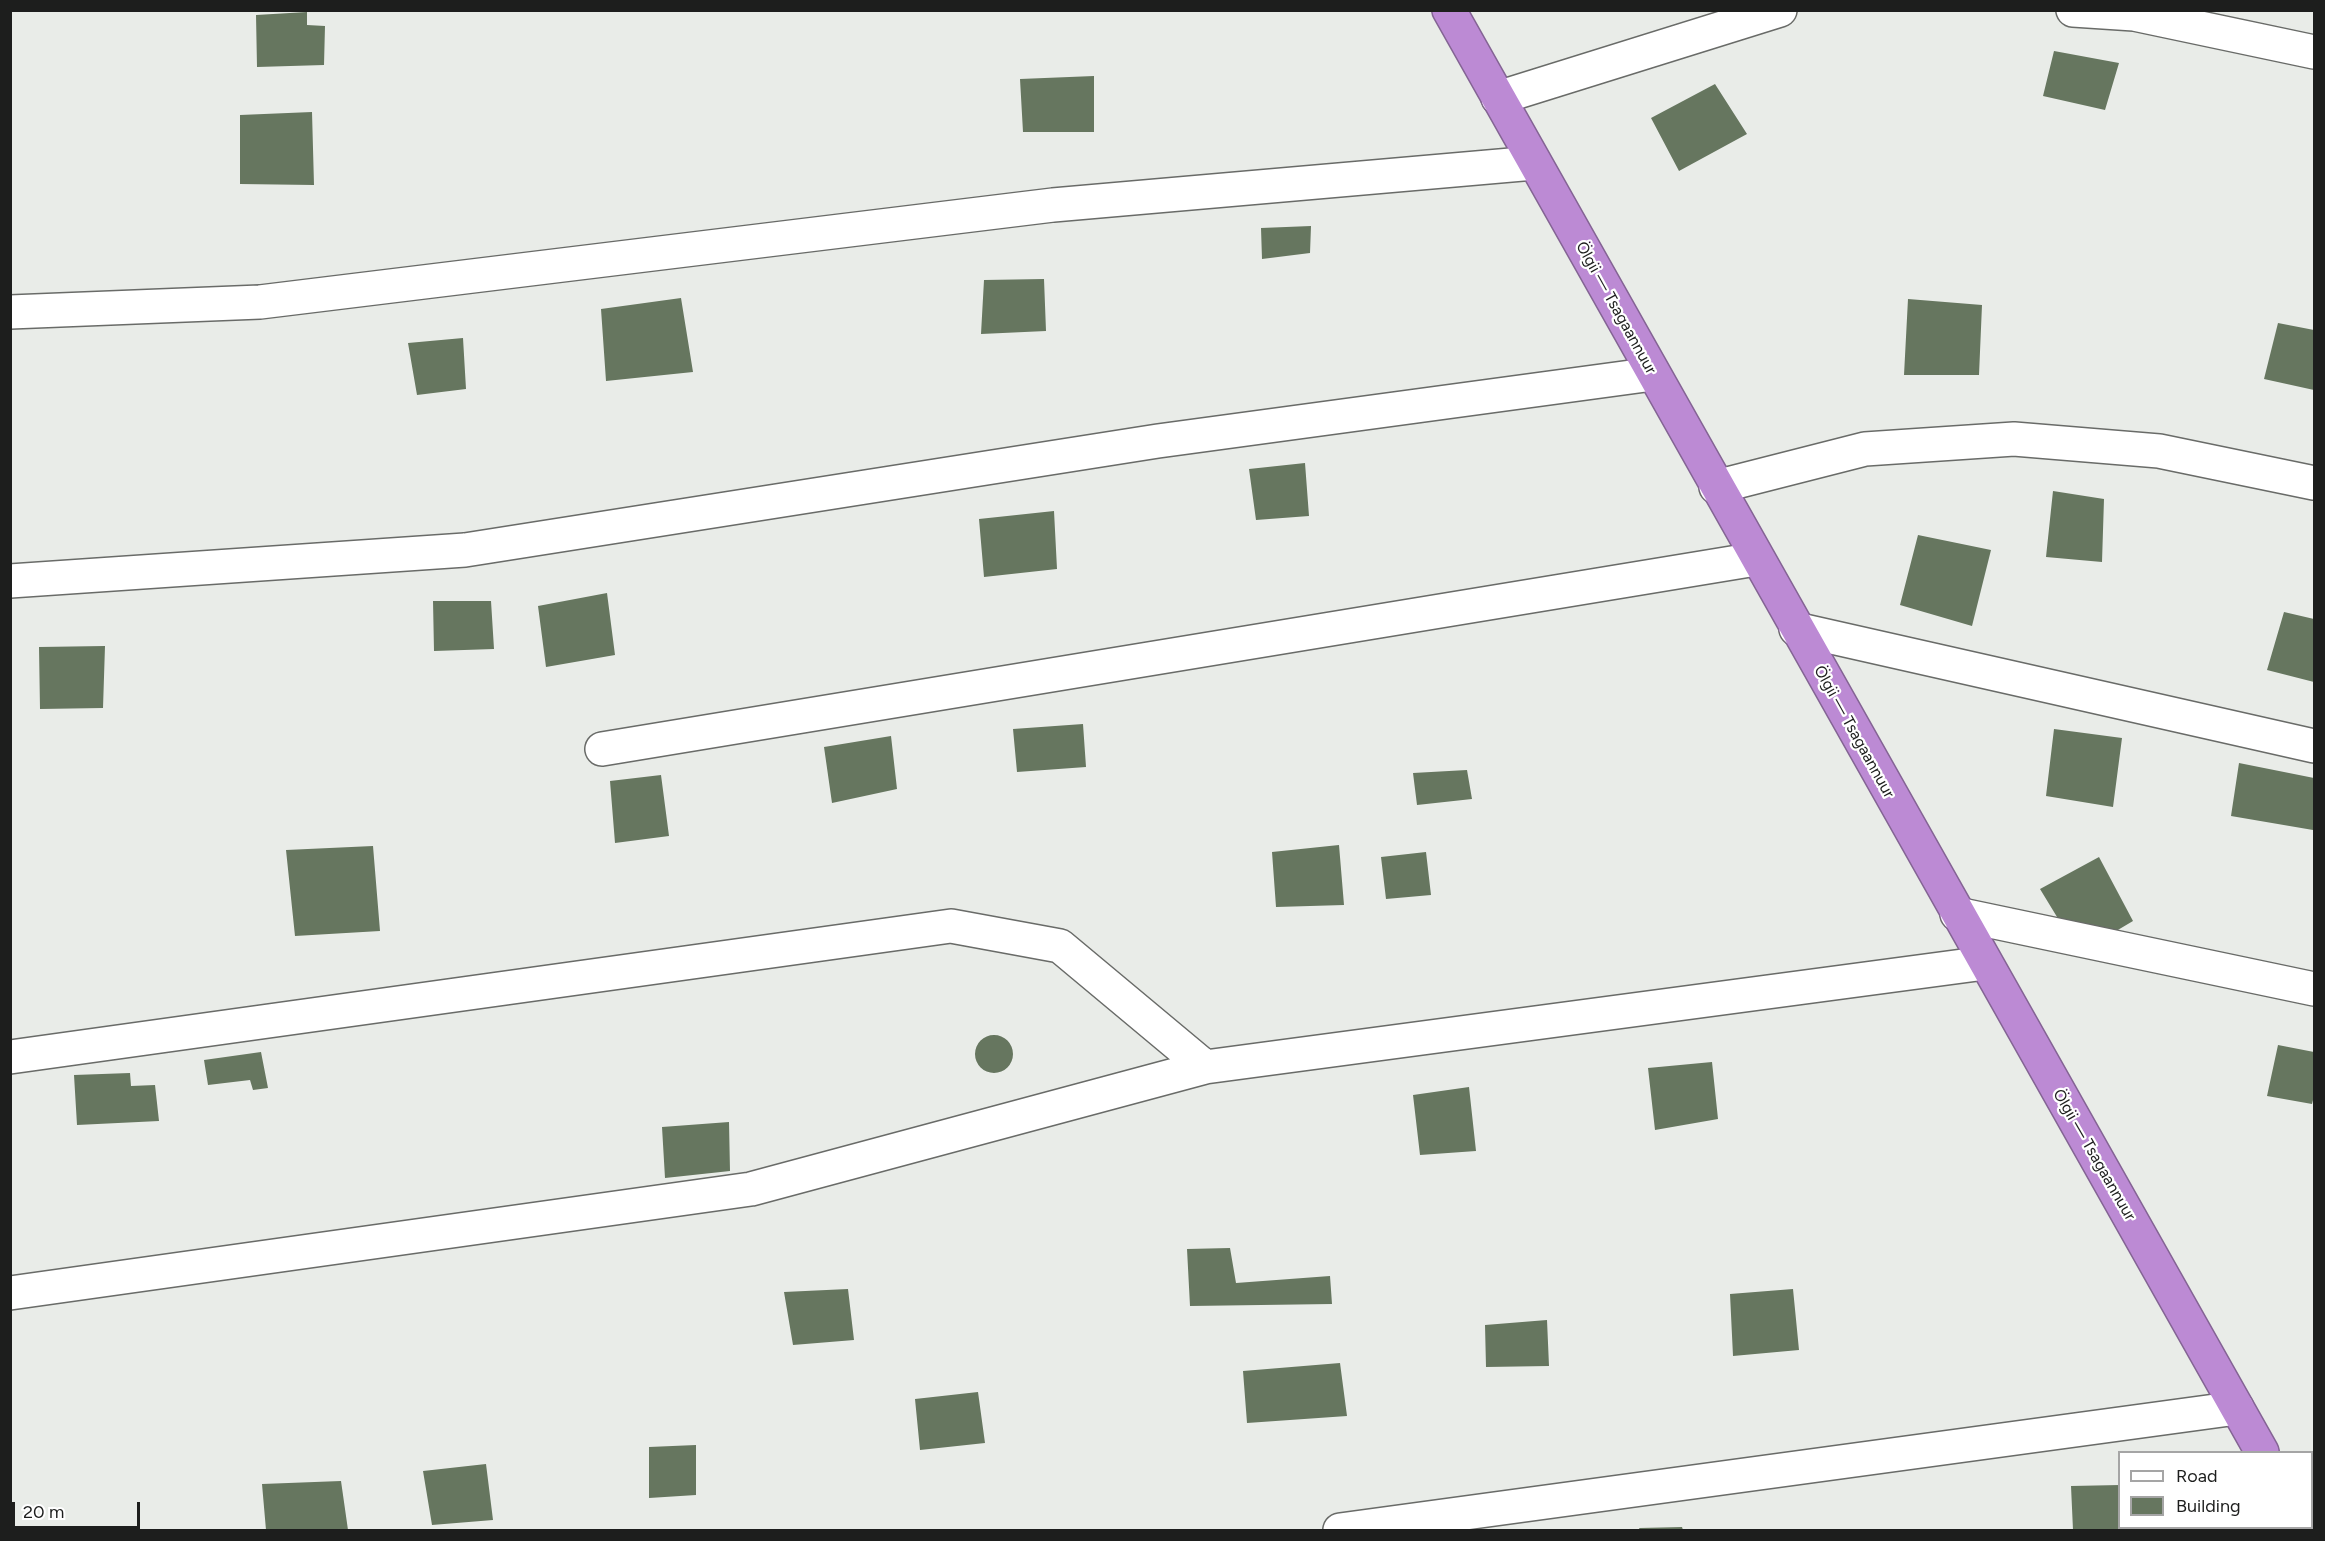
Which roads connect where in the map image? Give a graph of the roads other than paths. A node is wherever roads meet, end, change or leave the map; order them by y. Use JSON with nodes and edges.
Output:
{"nodes":[{"id":1,"x":1449,"y":10,"type":"edge"},
{"id":2,"x":1780,"y":10,"type":"edge"},
{"id":3,"x":2073,"y":10,"type":"edge"},
{"id":4,"x":2314,"y":52,"type":"edge"},
{"id":5,"x":1498,"y":98,"type":"junction"},
{"id":6,"x":1534,"y":164,"type":"junction"},
{"id":7,"x":10,"y":312,"type":"edge"},
{"id":8,"x":1653,"y":374,"type":"junction"},
{"id":9,"x":2314,"y":483,"type":"edge"},
{"id":10,"x":1716,"y":487,"type":"junction"},
{"id":11,"x":1756,"y":559,"type":"junction"},
{"id":12,"x":10,"y":581,"type":"edge"},
{"id":13,"x":1796,"y":629,"type":"junction"},
{"id":14,"x":2314,"y":746,"type":"edge"},
{"id":15,"x":602,"y":749,"type":"dead end"},
{"id":16,"x":1957,"y":914,"type":"junction"},
{"id":17,"x":1985,"y":963,"type":"junction"},
{"id":18,"x":2314,"y":988,"type":"edge"},
{"id":19,"x":10,"y":1057,"type":"edge"},
{"id":20,"x":1205,"y":1067,"type":"junction"},
{"id":21,"x":10,"y":1293,"type":"edge"},
{"id":22,"x":2237,"y":1408,"type":"junction"},
{"id":23,"x":2261,"y":1451,"type":"edge"},
{"id":24,"x":1340,"y":1530,"type":"edge"}],
"edges":[{"from":1,"to":5,"type":"highway","name":"Ölgii — Tsagaannuur"},
{"from":2,"to":5,"type":"street"},
{"from":3,"to":4,"type":"street"},
{"from":5,"to":6,"type":"highway","name":"Ölgii — Tsagaannuur"},
{"from":6,"to":7,"type":"street"},
{"from":6,"to":8,"type":"highway","name":"Ölgii — Tsagaannuur"},
{"from":8,"to":10,"type":"highway","name":"Ölgii — Tsagaannuur"},
{"from":8,"to":12,"type":"street"},
{"from":9,"to":10,"type":"street"},
{"from":10,"to":11,"type":"highway","name":"Ölgii — Tsagaannuur"},
{"from":11,"to":13,"type":"highway","name":"Ölgii — Tsagaannuur"},
{"from":11,"to":15,"type":"street"},
{"from":13,"to":14,"type":"street"},
{"from":13,"to":16,"type":"highway","name":"Ölgii — Tsagaannuur"},
{"from":16,"to":17,"type":"highway","name":"Ölgii — Tsagaannuur"},
{"from":16,"to":18,"type":"street"},
{"from":17,"to":20,"type":"street"},
{"from":17,"to":22,"type":"highway","name":"Ölgii — Tsagaannuur"},
{"from":19,"to":20,"type":"street"},
{"from":20,"to":21,"type":"street"},
{"from":22,"to":23,"type":"highway","name":"Ölgii — Tsagaannuur"},
{"from":22,"to":24,"type":"street"}]}
